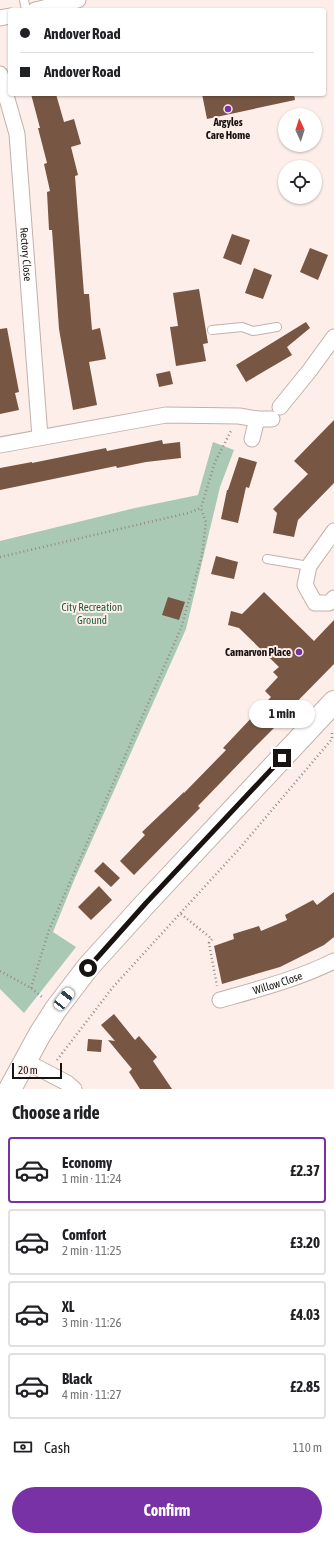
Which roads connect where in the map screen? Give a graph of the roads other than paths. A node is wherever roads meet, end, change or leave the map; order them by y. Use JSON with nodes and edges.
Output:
{"nodes":[{"id":1,"x":78,"y":0,"type":"edge"},
{"id":2,"x":44,"y":8,"type":"edge"},
{"id":3,"x":0,"y":74,"type":"edge"},
{"id":4,"x":276,"y":327,"type":"dead end"},
{"id":5,"x":212,"y":330,"type":"dead end"},
{"id":6,"x":334,"y":337,"type":"edge"},
{"id":7,"x":257,"y":419,"type":"junction"},
{"id":8,"x":40,"y":437,"type":"junction"},
{"id":9,"x":252,"y":439,"type":"dead end"},
{"id":10,"x":0,"y":445,"type":"edge"},
{"id":11,"x":334,"y":531,"type":"edge"},
{"id":12,"x":267,"y":559,"type":"dead end"},
{"id":13,"x":309,"y":566,"type":"junction"},
{"id":14,"x":334,"y":598,"type":"edge"},
{"id":15,"x":334,"y":702,"type":"edge"},
{"id":16,"x":334,"y":961,"type":"edge"},
{"id":17,"x":220,"y":1000,"type":"road end"},
{"id":18,"x":25,"y":1061,"type":"junction"},
{"id":19,"x":10,"y":1089,"type":"edge"},
{"id":20,"x":74,"y":1089,"type":"edge"}],
"edges":[{"from":1,"to":2,"type":"street"},
{"from":3,"to":8,"type":"street","name":"Rectory Close"},
{"from":4,"to":5,"type":"lane"},
{"from":6,"to":7,"type":"street"},
{"from":7,"to":8,"type":"street"},
{"from":7,"to":9,"type":"street"},
{"from":8,"to":10,"type":"street"},
{"from":11,"to":13,"type":"street"},
{"from":12,"to":13,"type":"lane"},
{"from":13,"to":14,"type":"street"},
{"from":15,"to":18,"type":"main road"},
{"from":16,"to":17,"type":"street","name":"Willow Close"},
{"from":18,"to":19,"type":"main road"},
{"from":18,"to":20,"type":"street"}]}
